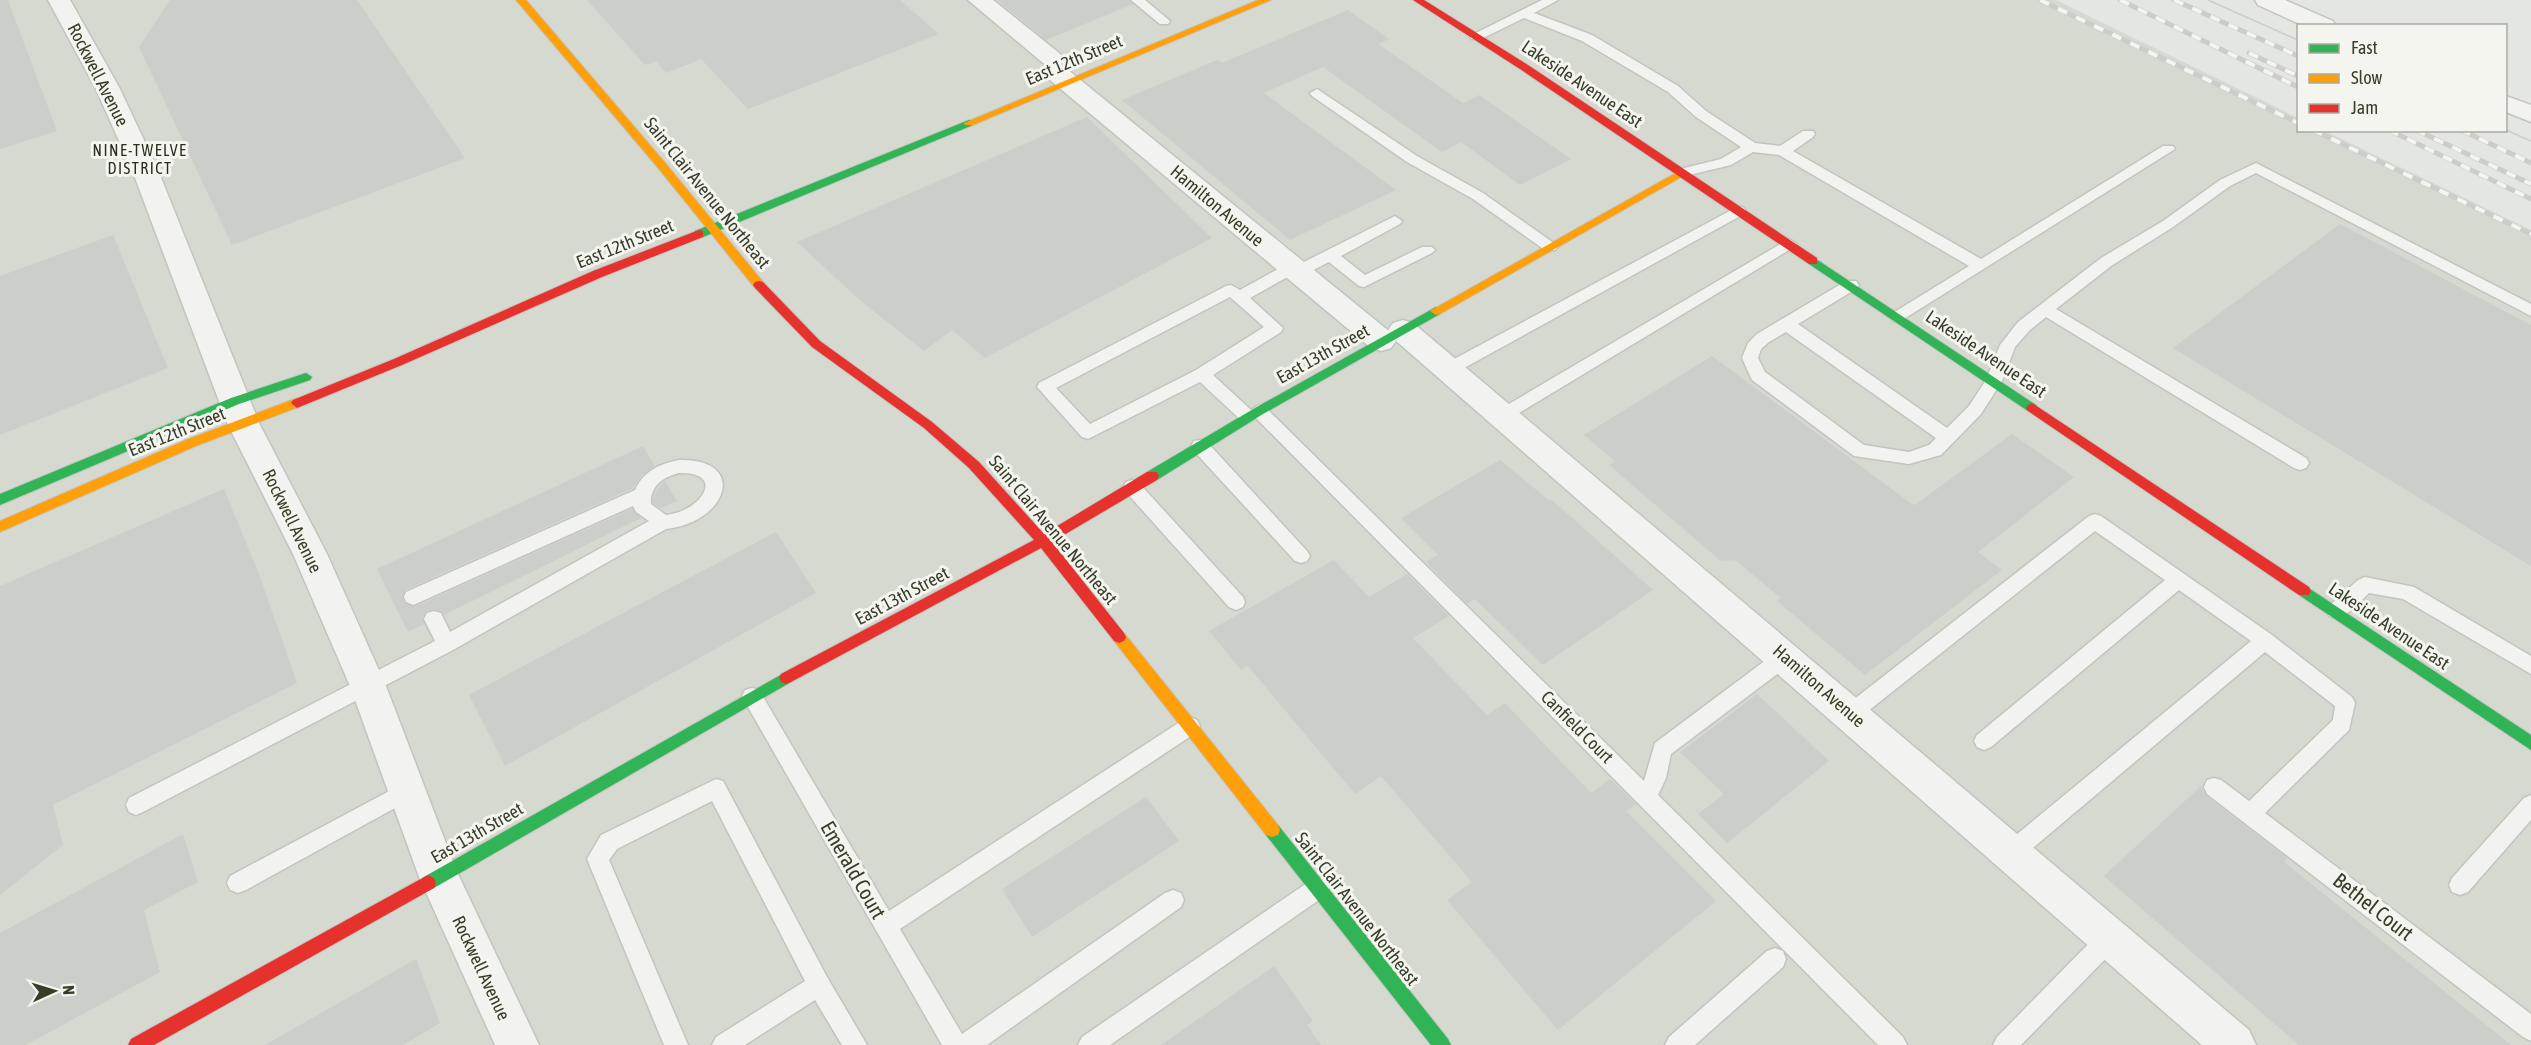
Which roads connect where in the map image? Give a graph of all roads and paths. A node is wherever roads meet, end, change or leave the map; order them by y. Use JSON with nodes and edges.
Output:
{"nodes":[{"id":1,"x":59,"y":0,"type":"edge"},
{"id":2,"x":521,"y":0,"type":"edge"},
{"id":3,"x":979,"y":0,"type":"edge"},
{"id":4,"x":1137,"y":0,"type":"edge"},
{"id":5,"x":1266,"y":0,"type":"edge"},
{"id":6,"x":1418,"y":0,"type":"edge"},
{"id":7,"x":1552,"y":0,"type":"edge"},
{"id":8,"x":2266,"y":0,"type":"edge"},
{"id":9,"x":1524,"y":14,"type":"junction"},
{"id":10,"x":1164,"y":21,"type":"dead end"},
{"id":11,"x":2320,"y":24,"type":"edge"},
{"id":12,"x":1476,"y":36,"type":"junction"},
{"id":13,"x":1057,"y":69,"type":"junction"},
{"id":14,"x":1317,"y":93,"type":"dead end"},
{"id":15,"x":2507,"y":104,"type":"edge"},
{"id":16,"x":2531,"y":114,"type":"edge"},
{"id":17,"x":1808,"y":134,"type":"dead end"},
{"id":18,"x":1751,"y":147,"type":"junction"},
{"id":19,"x":2168,"y":149,"type":"dead end"},
{"id":20,"x":1783,"y":151,"type":"junction"},
{"id":21,"x":1681,"y":173,"type":"junction"},
{"id":22,"x":1739,"y":211,"type":"junction"},
{"id":23,"x":1395,"y":221,"type":"dead end"},
{"id":24,"x":714,"y":229,"type":"junction"},
{"id":25,"x":1789,"y":244,"type":"junction"},
{"id":26,"x":1550,"y":247,"type":"junction"},
{"id":27,"x":1427,"y":250,"type":"dead end"},
{"id":28,"x":1330,"y":255,"type":"junction"},
{"id":29,"x":1981,"y":266,"type":"junction"},
{"id":30,"x":1295,"y":270,"type":"junction"},
{"id":31,"x":1851,"y":285,"type":"junction"},
{"id":32,"x":1239,"y":297,"type":"junction"},
{"id":33,"x":2046,"y":310,"type":"junction"},
{"id":34,"x":2531,"y":311,"type":"edge"},
{"id":35,"x":1899,"y":317,"type":"junction"},
{"id":36,"x":1786,"y":324,"type":"junction"},
{"id":37,"x":1392,"y":335,"type":"junction"},
{"id":38,"x":1449,"y":369,"type":"junction"},
{"id":39,"x":320,"y":372,"type":"dead end"},
{"id":40,"x":1202,"y":374,"type":"junction"},
{"id":41,"x":1994,"y":381,"type":"junction"},
{"id":42,"x":239,"y":413,"type":"junction"},
{"id":43,"x":1253,"y":414,"type":"junction"},
{"id":44,"x":1503,"y":415,"type":"junction"},
{"id":45,"x":1947,"y":437,"type":"junction"},
{"id":46,"x":1200,"y":446,"type":"junction"},
{"id":47,"x":2300,"y":463,"type":"dead end"},
{"id":48,"x":1132,"y":487,"type":"junction"},
{"id":49,"x":642,"y":494,"type":"junction"},
{"id":50,"x":0,"y":500,"type":"edge"},
{"id":51,"x":663,"y":522,"type":"junction"},
{"id":52,"x":0,"y":527,"type":"edge"},
{"id":53,"x":1043,"y":541,"type":"junction"},
{"id":54,"x":1301,"y":556,"type":"dead end"},
{"id":55,"x":2178,"y":580,"type":"junction"},
{"id":56,"x":413,"y":597,"type":"dead end"},
{"id":57,"x":1236,"y":602,"type":"dead end"},
{"id":58,"x":2336,"y":612,"type":"junction"},
{"id":59,"x":435,"y":619,"type":"dead end"},
{"id":60,"x":2265,"y":641,"type":"junction"},
{"id":61,"x":446,"y":644,"type":"junction"},
{"id":62,"x":1785,"y":657,"type":"junction"},
{"id":63,"x":2531,"y":666,"type":"edge"},
{"id":64,"x":368,"y":686,"type":"junction"},
{"id":65,"x":752,"y":696,"type":"junction"},
{"id":66,"x":1851,"y":713,"type":"junction"},
{"id":67,"x":1190,"y":726,"type":"junction"},
{"id":68,"x":1984,"y":741,"type":"dead end"},
{"id":69,"x":2531,"y":743,"type":"edge"},
{"id":70,"x":2214,"y":787,"type":"dead end"},
{"id":71,"x":408,"y":790,"type":"junction"},
{"id":72,"x":1646,"y":795,"type":"junction"},
{"id":73,"x":2531,"y":805,"type":"edge"},
{"id":74,"x":136,"y":806,"type":"dead end"},
{"id":75,"x":2250,"y":814,"type":"junction"},
{"id":76,"x":2012,"y":852,"type":"junction"},
{"id":77,"x":439,"y":877,"type":"junction"},
{"id":78,"x":238,"y":883,"type":"dead end"},
{"id":79,"x":2460,"y":885,"type":"dead end"},
{"id":80,"x":1318,"y":888,"type":"junction"},
{"id":81,"x":1173,"y":900,"type":"dead end"},
{"id":82,"x":886,"y":926,"type":"junction"},
{"id":83,"x":2111,"y":937,"type":"junction"},
{"id":84,"x":1775,"y":959,"type":"dead end"},
{"id":85,"x":819,"y":985,"type":"junction"},
{"id":86,"x":2531,"y":1029,"type":"edge"},
{"id":87,"x":137,"y":1045,"type":"edge"},
{"id":88,"x":517,"y":1045,"type":"edge"},
{"id":89,"x":676,"y":1045,"type":"edge"},
{"id":90,"x":724,"y":1045,"type":"edge"},
{"id":91,"x":855,"y":1045,"type":"edge"},
{"id":92,"x":955,"y":1045,"type":"edge"},
{"id":93,"x":967,"y":1045,"type":"edge"},
{"id":94,"x":1090,"y":1045,"type":"edge"},
{"id":95,"x":1442,"y":1045,"type":"edge"},
{"id":96,"x":1677,"y":1045,"type":"edge"},
{"id":97,"x":1895,"y":1045,"type":"edge"},
{"id":98,"x":2005,"y":1045,"type":"edge"},
{"id":99,"x":2234,"y":1045,"type":"edge"}],
"edges":[{"from":1,"to":42,"type":"street","name":"Rockwell Avenue"},
{"from":2,"to":24,"type":"street","name":"Saint Clair Avenue Northeast"},
{"from":3,"to":13,"type":"street","name":"Hamilton Avenue"},
{"from":4,"to":10,"type":"lane"},
{"from":5,"to":13,"type":"street","name":"East 12th Street"},
{"from":6,"to":12,"type":"street","name":"Lakeside Avenue East"},
{"from":7,"to":9,"type":"lane"},
{"from":8,"to":11,"type":"street"},
{"from":9,"to":12,"type":"lane"},
{"from":9,"to":18,"type":"lane"},
{"from":12,"to":21,"type":"street","name":"Lakeside Avenue East"},
{"from":13,"to":24,"type":"street","name":"East 12th Street"},
{"from":13,"to":30,"type":"street","name":"Hamilton Avenue"},
{"from":14,"to":26,"type":"lane"},
{"from":15,"to":16,"type":"street"},
{"from":17,"to":20,"type":"lane"},
{"from":18,"to":20,"type":"lane"},
{"from":18,"to":21,"type":"lane"},
{"from":19,"to":29,"type":"lane"},
{"from":20,"to":29,"type":"lane"},
{"from":21,"to":22,"type":"street","name":"Lakeside Avenue East"},
{"from":21,"to":26,"type":"street","name":"East 13th Street"},
{"from":22,"to":25,"type":"street","name":"Lakeside Avenue East"},
{"from":22,"to":38,"type":"lane"},
{"from":23,"to":28,"type":"lane"},
{"from":24,"to":42,"type":"street","name":"East 12th Street"},
{"from":24,"to":53,"type":"street","name":"Saint Clair Avenue Northeast"},
{"from":25,"to":31,"type":"street","name":"Lakeside Avenue East"},
{"from":25,"to":44,"type":"lane"},
{"from":26,"to":37,"type":"street","name":"East 13th Street"},
{"from":27,"to":28,"type":"lane"},
{"from":28,"to":30,"type":"lane"},
{"from":29,"to":35,"type":"lane"},
{"from":30,"to":32,"type":"lane"},
{"from":30,"to":37,"type":"street","name":"Hamilton Avenue"},
{"from":31,"to":35,"type":"street","name":"Lakeside Avenue East"},
{"from":31,"to":36,"type":"lane"},
{"from":32,"to":40,"type":"lane"},
{"from":32,"to":40,"type":"lane"},
{"from":33,"to":34,"type":"lane"},
{"from":33,"to":41,"type":"lane"},
{"from":33,"to":47,"type":"lane"},
{"from":35,"to":41,"type":"street","name":"Lakeside Avenue East"},
{"from":36,"to":45,"type":"lane"},
{"from":36,"to":45,"type":"lane"},
{"from":37,"to":38,"type":"street","name":"Hamilton Avenue"},
{"from":37,"to":43,"type":"street","name":"East 13th Street"},
{"from":38,"to":44,"type":"street","name":"Hamilton Avenue"},
{"from":39,"to":42,"type":"street","name":"East 12th Street"},
{"from":40,"to":43,"type":"lane","name":"Canfield Court"},
{"from":41,"to":45,"type":"lane"},
{"from":41,"to":58,"type":"street","name":"Lakeside Avenue East"},
{"from":42,"to":50,"type":"street","name":"East 12th Street"},
{"from":42,"to":52,"type":"street","name":"East 12th Street"},
{"from":42,"to":64,"type":"street","name":"Rockwell Avenue"},
{"from":43,"to":46,"type":"street","name":"East 13th Street"},
{"from":43,"to":72,"type":"lane","name":"Canfield Court"},
{"from":44,"to":62,"type":"street","name":"Hamilton Avenue"},
{"from":46,"to":48,"type":"street","name":"East 13th Street"},
{"from":46,"to":54,"type":"lane"},
{"from":48,"to":53,"type":"street","name":"East 13th Street"},
{"from":48,"to":57,"type":"lane"},
{"from":49,"to":51,"type":"lane"},
{"from":49,"to":51,"type":"lane"},
{"from":49,"to":56,"type":"lane"},
{"from":51,"to":61,"type":"lane"},
{"from":53,"to":65,"type":"street","name":"East 13th Street"},
{"from":53,"to":67,"type":"street","name":"Saint Clair Avenue Northeast"},
{"from":55,"to":60,"type":"lane"},
{"from":55,"to":66,"type":"lane"},
{"from":55,"to":68,"type":"lane"},
{"from":58,"to":63,"type":"lane"},
{"from":58,"to":69,"type":"street","name":"Lakeside Avenue East"},
{"from":59,"to":61,"type":"lane"},
{"from":60,"to":75,"type":"lane"},
{"from":60,"to":76,"type":"lane"},
{"from":61,"to":64,"type":"lane"},
{"from":62,"to":66,"type":"street","name":"Hamilton Avenue"},
{"from":62,"to":72,"type":"lane"},
{"from":64,"to":71,"type":"street","name":"Rockwell Avenue"},
{"from":64,"to":74,"type":"lane"},
{"from":65,"to":77,"type":"street","name":"East 13th Street"},
{"from":65,"to":82,"type":"lane","name":"Emerald Court"},
{"from":66,"to":76,"type":"street","name":"Hamilton Avenue"},
{"from":67,"to":80,"type":"street","name":"Saint Clair Avenue Northeast"},
{"from":67,"to":82,"type":"lane"},
{"from":70,"to":75,"type":"lane","name":"Bethel Court"},
{"from":71,"to":77,"type":"street","name":"Rockwell Avenue"},
{"from":71,"to":78,"type":"lane"},
{"from":72,"to":97,"type":"lane","name":"Canfield Court"},
{"from":73,"to":79,"type":"lane"},
{"from":75,"to":86,"type":"lane","name":"Bethel Court"},
{"from":76,"to":83,"type":"street","name":"Hamilton Avenue"},
{"from":77,"to":87,"type":"street","name":"East 13th Street"},
{"from":77,"to":88,"type":"street","name":"Rockwell Avenue"},
{"from":80,"to":94,"type":"lane"},
{"from":80,"to":95,"type":"street","name":"Saint Clair Avenue Northeast"},
{"from":81,"to":93,"type":"lane"},
{"from":82,"to":92,"type":"lane","name":"Emerald Court"},
{"from":83,"to":98,"type":"lane"},
{"from":83,"to":99,"type":"street","name":"Hamilton Avenue"},
{"from":84,"to":96,"type":"lane"},
{"from":85,"to":89,"type":"lane"},
{"from":85,"to":90,"type":"lane"},
{"from":85,"to":91,"type":"lane"}]}
